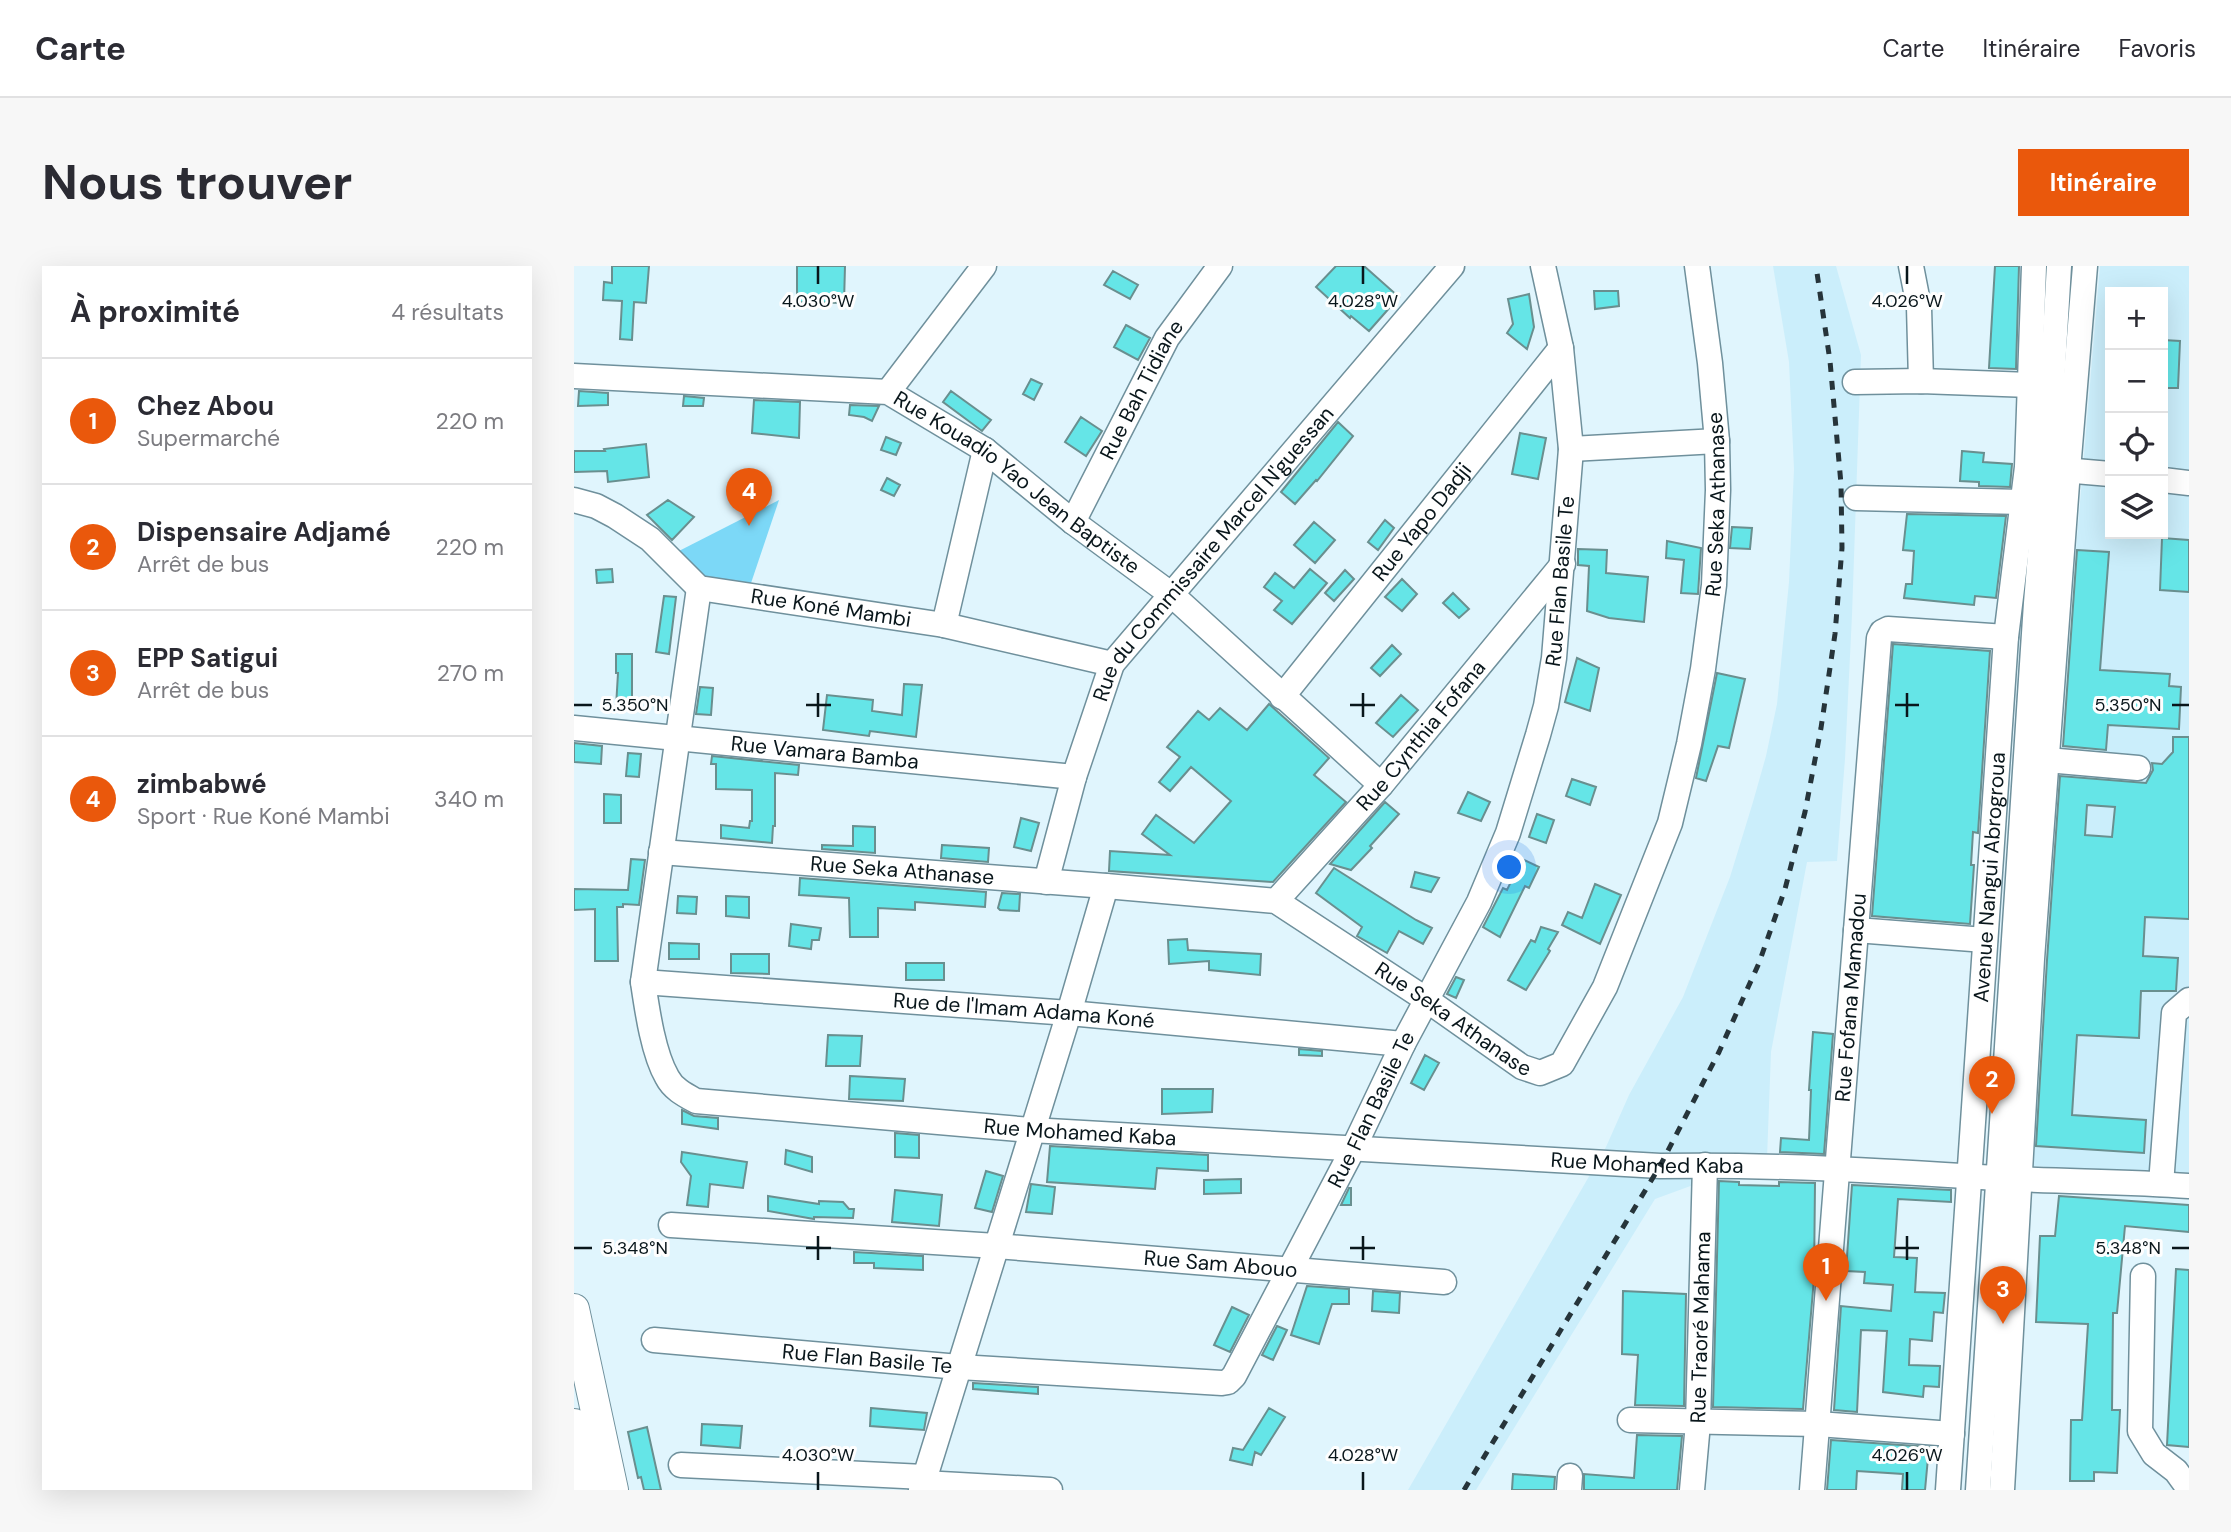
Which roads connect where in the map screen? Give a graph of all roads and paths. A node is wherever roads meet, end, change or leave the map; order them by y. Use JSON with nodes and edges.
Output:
{"nodes":[{"id":1,"x":984,"y":266,"type":"edge"},
{"id":2,"x":1220,"y":266,"type":"edge"},
{"id":3,"x":1452,"y":266,"type":"edge"},
{"id":4,"x":1543,"y":266,"type":"edge"},
{"id":5,"x":1697,"y":266,"type":"edge"},
{"id":6,"x":1912,"y":266,"type":"edge"},
{"id":7,"x":2034,"y":266,"type":"edge"},
{"id":8,"x":2059,"y":266,"type":"edge"},
{"id":9,"x":2085,"y":266,"type":"edge"},
{"id":10,"x":1561,"y":348,"type":"junction"},
{"id":11,"x":574,"y":376,"type":"edge"},
{"id":12,"x":1921,"y":381,"type":"junction"},
{"id":13,"x":1855,"y":382,"type":"dead end"},
{"id":14,"x":2030,"y":385,"type":"junction"},
{"id":15,"x":888,"y":392,"type":"junction"},
{"id":16,"x":1717,"y":441,"type":"junction"},
{"id":17,"x":1571,"y":449,"type":"junction"},
{"id":18,"x":985,"y":450,"type":"junction"},
{"id":19,"x":2047,"y":469,"type":"junction"},
{"id":20,"x":2105,"y":474,"type":"edge"},
{"id":21,"x":2168,"y":481,"type":"edge"},
{"id":22,"x":2189,"y":483,"type":"edge"},
{"id":23,"x":1856,"y":498,"type":"dead end"},
{"id":24,"x":574,"y":500,"type":"edge"},
{"id":25,"x":2022,"y":502,"type":"junction"},
{"id":26,"x":1073,"y":522,"type":"junction"},
{"id":27,"x":1563,"y":564,"type":"junction"},
{"id":28,"x":699,"y":588,"type":"junction"},
{"id":29,"x":1172,"y":596,"type":"junction"},
{"id":30,"x":944,"y":625,"type":"junction"},
{"id":31,"x":2006,"y":637,"type":"junction"},
{"id":32,"x":1112,"y":664,"type":"junction"},
{"id":33,"x":1282,"y":697,"type":"junction"},
{"id":34,"x":574,"y":728,"type":"edge"},
{"id":35,"x":678,"y":737,"type":"junction"},
{"id":36,"x":2047,"y":760,"type":"junction"},
{"id":37,"x":2138,"y":768,"type":"dead end"},
{"id":38,"x":1074,"y":777,"type":"junction"},
{"id":39,"x":1381,"y":785,"type":"junction"},
{"id":40,"x":661,"y":852,"type":"junction"},
{"id":41,"x":1046,"y":882,"type":"junction"},
{"id":42,"x":1106,"y":886,"type":"junction"},
{"id":43,"x":1276,"y":901,"type":"junction"},
{"id":44,"x":1856,"y":930,"type":"junction"},
{"id":45,"x":1985,"y":940,"type":"junction"},
{"id":46,"x":643,"y":982,"type":"junction"},
{"id":47,"x":1427,"y":1000,"type":"junction"},
{"id":48,"x":2189,"y":1000,"type":"edge"},
{"id":49,"x":1069,"y":1013,"type":"junction"},
{"id":50,"x":1404,"y":1044,"type":"junction"},
{"id":51,"x":1031,"y":1130,"type":"junction"},
{"id":52,"x":1354,"y":1147,"type":"junction"},
{"id":53,"x":1705,"y":1165,"type":"junction"},
{"id":54,"x":1838,"y":1169,"type":"junction"},
{"id":55,"x":1969,"y":1175,"type":"junction"},
{"id":56,"x":2009,"y":1178,"type":"junction"},
{"id":57,"x":2161,"y":1184,"type":"junction"},
{"id":58,"x":2189,"y":1186,"type":"edge"},
{"id":59,"x":671,"y":1225,"type":"dead end"},
{"id":60,"x":996,"y":1246,"type":"junction"},
{"id":61,"x":1291,"y":1270,"type":"junction"},
{"id":62,"x":2143,"y":1276,"type":"dead end"},
{"id":63,"x":1444,"y":1282,"type":"dead end"},
{"id":64,"x":574,"y":1309,"type":"edge"},
{"id":65,"x":654,"y":1340,"type":"dead end"},
{"id":66,"x":959,"y":1367,"type":"junction"},
{"id":67,"x":1630,"y":1420,"type":"dead end"},
{"id":68,"x":1698,"y":1423,"type":"junction"},
{"id":69,"x":574,"y":1424,"type":"edge"},
{"id":70,"x":1818,"y":1424,"type":"junction"},
{"id":71,"x":1952,"y":1434,"type":"junction"},
{"id":72,"x":681,"y":1465,"type":"dead end"},
{"id":73,"x":923,"y":1483,"type":"edge"},
{"id":74,"x":2189,"y":1489,"type":"edge"},
{"id":75,"x":589,"y":1490,"type":"edge"},
{"id":76,"x":613,"y":1490,"type":"edge"},
{"id":77,"x":1050,"y":1490,"type":"edge"},
{"id":78,"x":1692,"y":1490,"type":"edge"},
{"id":79,"x":1812,"y":1490,"type":"edge"},
{"id":80,"x":1948,"y":1490,"type":"edge"},
{"id":81,"x":1978,"y":1490,"type":"edge"},
{"id":82,"x":2002,"y":1490,"type":"edge"}],
"edges":[{"from":1,"to":15,"type":"street"},
{"from":2,"to":26,"type":"street","name":"Rue Bah Tidiane"},
{"from":3,"to":29,"type":"street","name":"Rue du Commissaire Marcel N'guessan"},
{"from":4,"to":10,"type":"street","name":"Rue Flan Basile Te"},
{"from":5,"to":16,"type":"street","name":"Rue Seka Athanase"},
{"from":6,"to":12,"type":"street"},
{"from":7,"to":14,"type":"street","name":"Avenue Nangui Abrogroua"},
{"from":8,"to":19,"type":"street","name":"Avenue Nangui Abrogroua"},
{"from":9,"to":19,"type":"street","name":"Avenue Nangui Abrogroua"},
{"from":10,"to":17,"type":"street","name":"Rue Flan Basile Te"},
{"from":10,"to":33,"type":"street","name":"Rue Yapo Dadji"},
{"from":11,"to":15,"type":"street","name":"Rue Kouadio Yao Jean Baptiste"},
{"from":12,"to":13,"type":"street"},
{"from":12,"to":14,"type":"street"},
{"from":14,"to":19,"type":"street","name":"Avenue Nangui Abrogroua"},
{"from":15,"to":18,"type":"street","name":"Rue Kouadio Yao Jean Baptiste"},
{"from":16,"to":17,"type":"street"},
{"from":16,"to":47,"type":"street","name":"Rue Seka Athanase"},
{"from":17,"to":27,"type":"street","name":"Rue Flan Basile Te"},
{"from":18,"to":26,"type":"street","name":"Rue Kouadio Yao Jean Baptiste"},
{"from":18,"to":30,"type":"street"},
{"from":19,"to":20,"type":"street"},
{"from":19,"to":25,"type":"street","name":"Avenue Nangui Abrogroua"},
{"from":19,"to":36,"type":"street","name":"Avenue Nangui Abrogroua"},
{"from":19,"to":56,"type":"street","name":"Avenue Nangui Abrogroua"},
{"from":21,"to":22,"type":"street"},
{"from":23,"to":25,"type":"street"},
{"from":24,"to":28,"type":"street"},
{"from":25,"to":31,"type":"street","name":"Avenue Nangui Abrogroua"},
{"from":26,"to":29,"type":"street","name":"Rue Kouadio Yao Jean Baptiste"},
{"from":27,"to":39,"type":"street","name":"Rue Cynthia Fofana"},
{"from":27,"to":47,"type":"street","name":"Rue Flan Basile Te"},
{"from":28,"to":30,"type":"street","name":"Rue Koné Mambi"},
{"from":28,"to":35,"type":"street","name":"Rue Mohamed Kaba"},
{"from":29,"to":32,"type":"street","name":"Rue du Commissaire Marcel N'guessan"},
{"from":29,"to":33,"type":"street","name":"Rue Kouadio Yao Jean Baptiste"},
{"from":30,"to":32,"type":"street","name":"Rue Koné Mambi"},
{"from":31,"to":44,"type":"street","name":"Rue Fofana Mamadou"},
{"from":31,"to":45,"type":"street","name":"Avenue Nangui Abrogroua"},
{"from":32,"to":38,"type":"street","name":"Rue du Commissaire Marcel N'guessan"},
{"from":33,"to":39,"type":"street","name":"Rue Kouadio Yao Jean Baptiste"},
{"from":34,"to":35,"type":"street","name":"Rue Vamara Bamba"},
{"from":35,"to":38,"type":"street","name":"Rue Vamara Bamba"},
{"from":35,"to":40,"type":"street","name":"Rue Mohamed Kaba"},
{"from":36,"to":37,"type":"street"},
{"from":36,"to":56,"type":"street","name":"Avenue Nangui Abrogroua"},
{"from":38,"to":41,"type":"street","name":"Rue du Commissaire Marcel N'guessan"},
{"from":39,"to":43,"type":"street","name":"Rue Cynthia Fofana"},
{"from":40,"to":41,"type":"street","name":"Rue Seka Athanase"},
{"from":40,"to":46,"type":"street","name":"Rue Mohamed Kaba"},
{"from":41,"to":42,"type":"street","name":"Rue Seka Athanase"},
{"from":42,"to":43,"type":"street","name":"Rue Seka Athanase"},
{"from":42,"to":49,"type":"street"},
{"from":43,"to":47,"type":"street","name":"Rue Seka Athanase"},
{"from":44,"to":45,"type":"street"},
{"from":44,"to":54,"type":"street","name":"Rue Fofana Mamadou"},
{"from":45,"to":55,"type":"street","name":"Avenue Nangui Abrogroua"},
{"from":46,"to":49,"type":"street","name":"Rue de l'Imam Adama Koné"},
{"from":46,"to":51,"type":"street","name":"Rue Mohamed Kaba"},
{"from":47,"to":50,"type":"street","name":"Rue Flan Basile Te"},
{"from":48,"to":57,"type":"street"},
{"from":49,"to":50,"type":"street","name":"Rue de l'Imam Adama Koné"},
{"from":49,"to":51,"type":"street"},
{"from":50,"to":52,"type":"street","name":"Rue Flan Basile Te"},
{"from":51,"to":52,"type":"street","name":"Rue Mohamed Kaba"},
{"from":51,"to":60,"type":"street"},
{"from":52,"to":53,"type":"street","name":"Rue Mohamed Kaba"},
{"from":52,"to":61,"type":"street","name":"Rue Flan Basile Te"},
{"from":53,"to":54,"type":"street","name":"Rue Mohamed Kaba"},
{"from":53,"to":68,"type":"street","name":"Rue Traoré Mahama"},
{"from":54,"to":55,"type":"street","name":"Rue Mohamed Kaba"},
{"from":54,"to":70,"type":"street","name":"Rue Fofana Mamadou"},
{"from":55,"to":56,"type":"street","name":"Rue Mohamed Kaba"},
{"from":55,"to":71,"type":"street","name":"Avenue Nangui Abrogroua"},
{"from":56,"to":57,"type":"street","name":"Rue Mohamed Kaba"},
{"from":56,"to":81,"type":"street","name":"Avenue Nangui Abrogroua"},
{"from":56,"to":82,"type":"street","name":"Avenue Nangui Abrogroua"},
{"from":57,"to":58,"type":"street","name":"Rue Mohamed Kaba"},
{"from":59,"to":60,"type":"street","name":"Rue Sam Abouo"},
{"from":60,"to":61,"type":"street","name":"Rue Sam Abouo"},
{"from":60,"to":66,"type":"street"},
{"from":61,"to":63,"type":"street","name":"Rue Sam Abouo"},
{"from":61,"to":66,"type":"street","name":"Rue Flan Basile Te"},
{"from":62,"to":74,"type":"street"},
{"from":64,"to":76,"type":"main road"},
{"from":65,"to":66,"type":"street","name":"Rue Flan Basile Te"},
{"from":66,"to":73,"type":"street"},
{"from":67,"to":68,"type":"street"},
{"from":68,"to":70,"type":"street"},
{"from":68,"to":78,"type":"street","name":"Rue Traoré Mahama"},
{"from":69,"to":75,"type":"main road"},
{"from":70,"to":71,"type":"street"},
{"from":70,"to":79,"type":"street","name":"Rue Fofana Mamadou"},
{"from":71,"to":80,"type":"street","name":"Avenue Nangui Abrogroua"},
{"from":72,"to":73,"type":"street"},
{"from":73,"to":77,"type":"street"}]}
